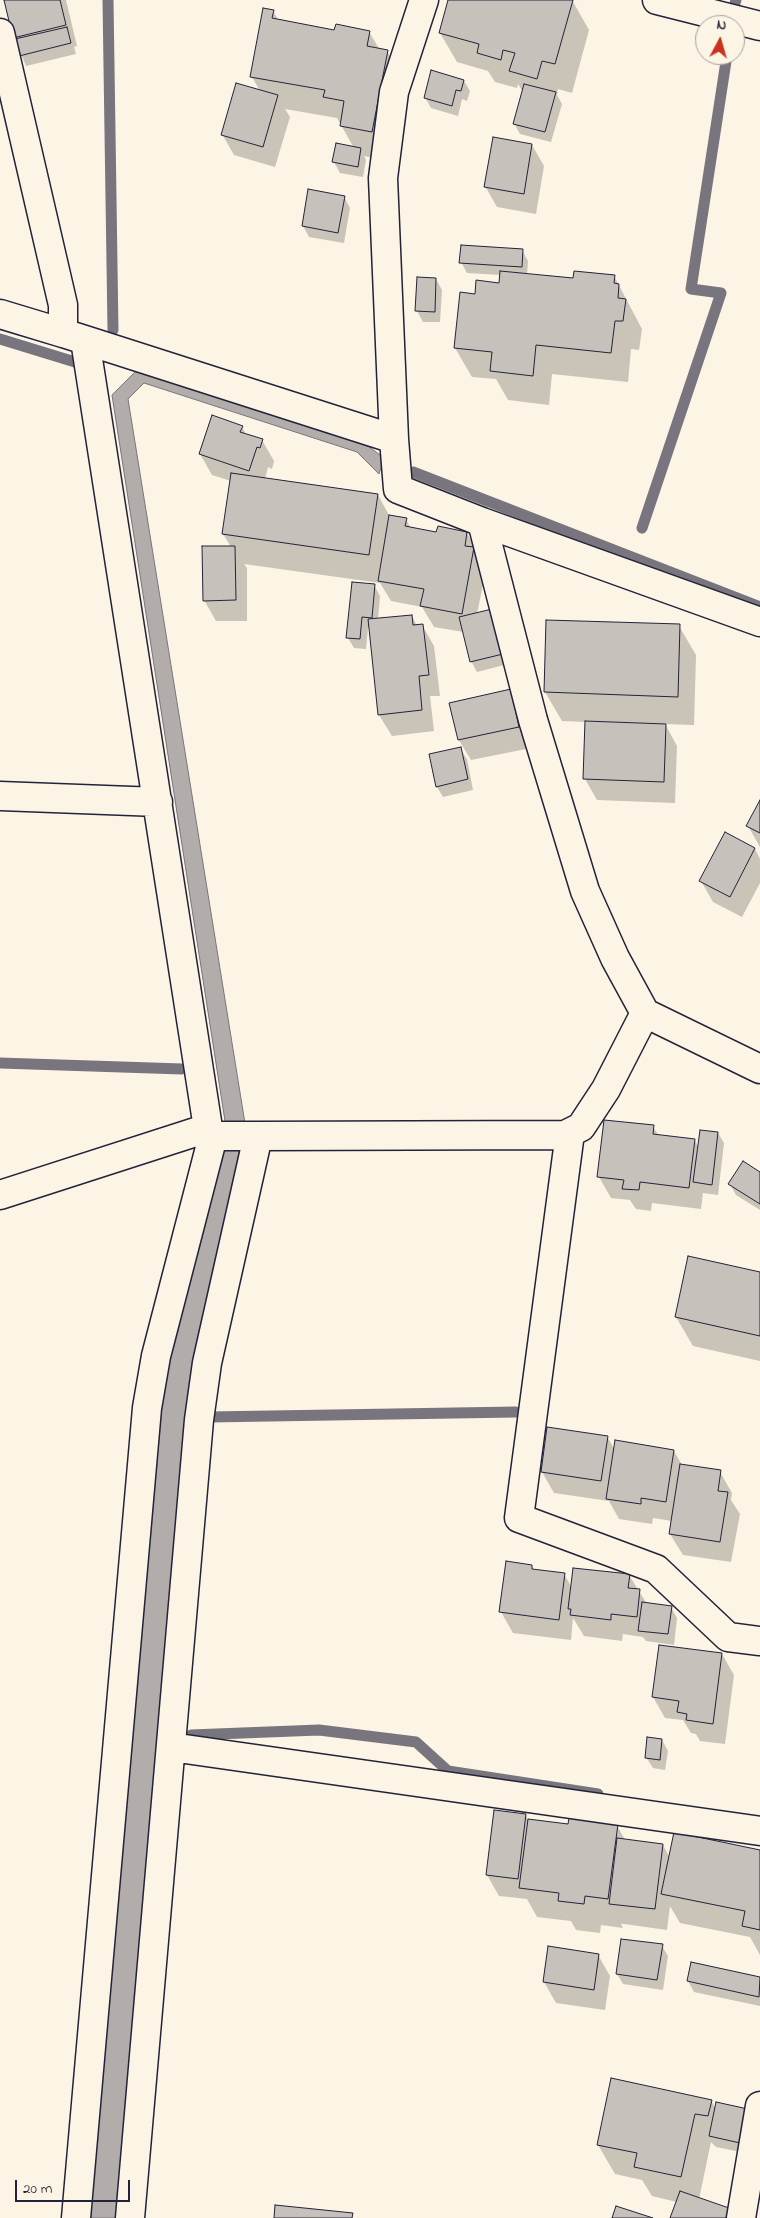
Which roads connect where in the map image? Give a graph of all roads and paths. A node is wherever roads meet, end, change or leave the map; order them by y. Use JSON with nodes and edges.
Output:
{"nodes":[{"id":1,"x":424,"y":0,"type":"edge"},
{"id":2,"x":657,"y":0,"type":"edge"},
{"id":3,"x":760,"y":26,"type":"edge"},
{"id":4,"x":0,"y":33,"type":"edge"},
{"id":5,"x":0,"y":314,"type":"edge"},
{"id":6,"x":74,"y":337,"type":"junction"},
{"id":7,"x":394,"y":440,"type":"junction"},
{"id":8,"x":482,"y":522,"type":"junction"},
{"id":9,"x":760,"y":622,"type":"edge"},
{"id":10,"x":0,"y":796,"type":"edge"},
{"id":11,"x":158,"y":802,"type":"junction"},
{"id":12,"x":645,"y":1013,"type":"junction"},
{"id":13,"x":760,"y":1069,"type":"edge"},
{"id":14,"x":213,"y":1133,"type":"junction"},
{"id":15,"x":570,"y":1133,"type":"junction"},
{"id":16,"x":255,"y":1136,"type":"junction"},
{"id":17,"x":0,"y":1194,"type":"edge"},
{"id":18,"x":760,"y":1641,"type":"edge"},
{"id":19,"x":171,"y":1747,"type":"junction"},
{"id":20,"x":760,"y":1831,"type":"edge"},
{"id":21,"x":760,"y":2106,"type":"edge"},
{"id":22,"x":76,"y":2218,"type":"edge"},
{"id":23,"x":130,"y":2218,"type":"edge"},
{"id":24,"x":741,"y":2218,"type":"edge"}],
"edges":[{"from":1,"to":7,"type":"street"},
{"from":2,"to":3,"type":"street"},
{"from":4,"to":6,"type":"street"},
{"from":5,"to":6,"type":"street"},
{"from":6,"to":7,"type":"street"},
{"from":6,"to":11,"type":"street"},
{"from":7,"to":8,"type":"street"},
{"from":8,"to":9,"type":"street"},
{"from":8,"to":12,"type":"street"},
{"from":10,"to":11,"type":"street"},
{"from":11,"to":14,"type":"street"},
{"from":12,"to":13,"type":"street"},
{"from":12,"to":15,"type":"street"},
{"from":14,"to":16,"type":"street"},
{"from":14,"to":17,"type":"street"},
{"from":14,"to":22,"type":"street"},
{"from":15,"to":16,"type":"street"},
{"from":15,"to":18,"type":"street"},
{"from":16,"to":19,"type":"street"},
{"from":19,"to":20,"type":"street"},
{"from":19,"to":23,"type":"street"},
{"from":21,"to":24,"type":"street"}]}
